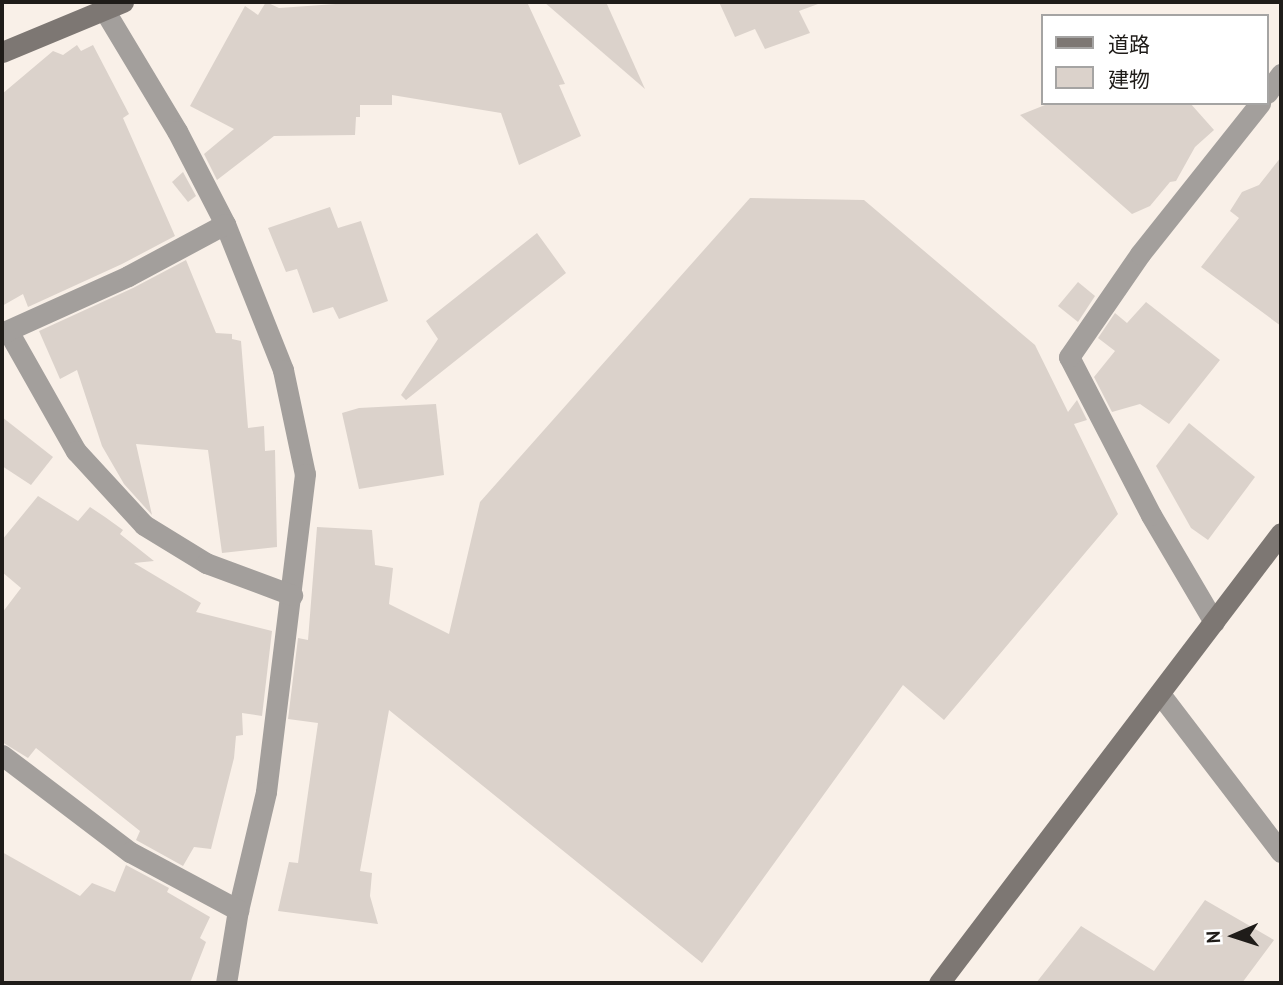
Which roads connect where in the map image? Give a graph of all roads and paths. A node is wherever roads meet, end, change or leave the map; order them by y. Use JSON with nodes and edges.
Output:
{"nodes":[{"id":1,"x":113,"y":5,"type":"edge"},
{"id":2,"x":2,"y":52,"type":"edge"},
{"id":3,"x":1281,"y":74,"type":"edge"},
{"id":4,"x":1269,"y":90,"type":"edge"},
{"id":5,"x":1258,"y":105,"type":"edge"},
{"id":6,"x":225,"y":224,"type":"junction"},
{"id":7,"x":5,"y":332,"type":"edge"},
{"id":8,"x":1281,"y":533,"type":"edge"},
{"id":9,"x":292,"y":595,"type":"junction"},
{"id":10,"x":1214,"y":622,"type":"junction"},
{"id":11,"x":1160,"y":694,"type":"junction"},
{"id":12,"x":2,"y":755,"type":"edge"},
{"id":13,"x":1281,"y":852,"type":"edge"},
{"id":14,"x":238,"y":910,"type":"junction"},
{"id":15,"x":226,"y":983,"type":"edge"},
{"id":16,"x":939,"y":983,"type":"edge"}],
"edges":[{"from":1,"to":2,"type":"street"},
{"from":1,"to":6,"type":"street"},
{"from":3,"to":4,"type":"street"},
{"from":5,"to":10,"type":"street"},
{"from":6,"to":7,"type":"street"},
{"from":6,"to":9,"type":"street"},
{"from":7,"to":9,"type":"street"},
{"from":8,"to":10,"type":"street"},
{"from":9,"to":14,"type":"street"},
{"from":10,"to":11,"type":"street"},
{"from":11,"to":13,"type":"street"},
{"from":11,"to":16,"type":"street"},
{"from":12,"to":14,"type":"street"},
{"from":14,"to":15,"type":"street"}]}
